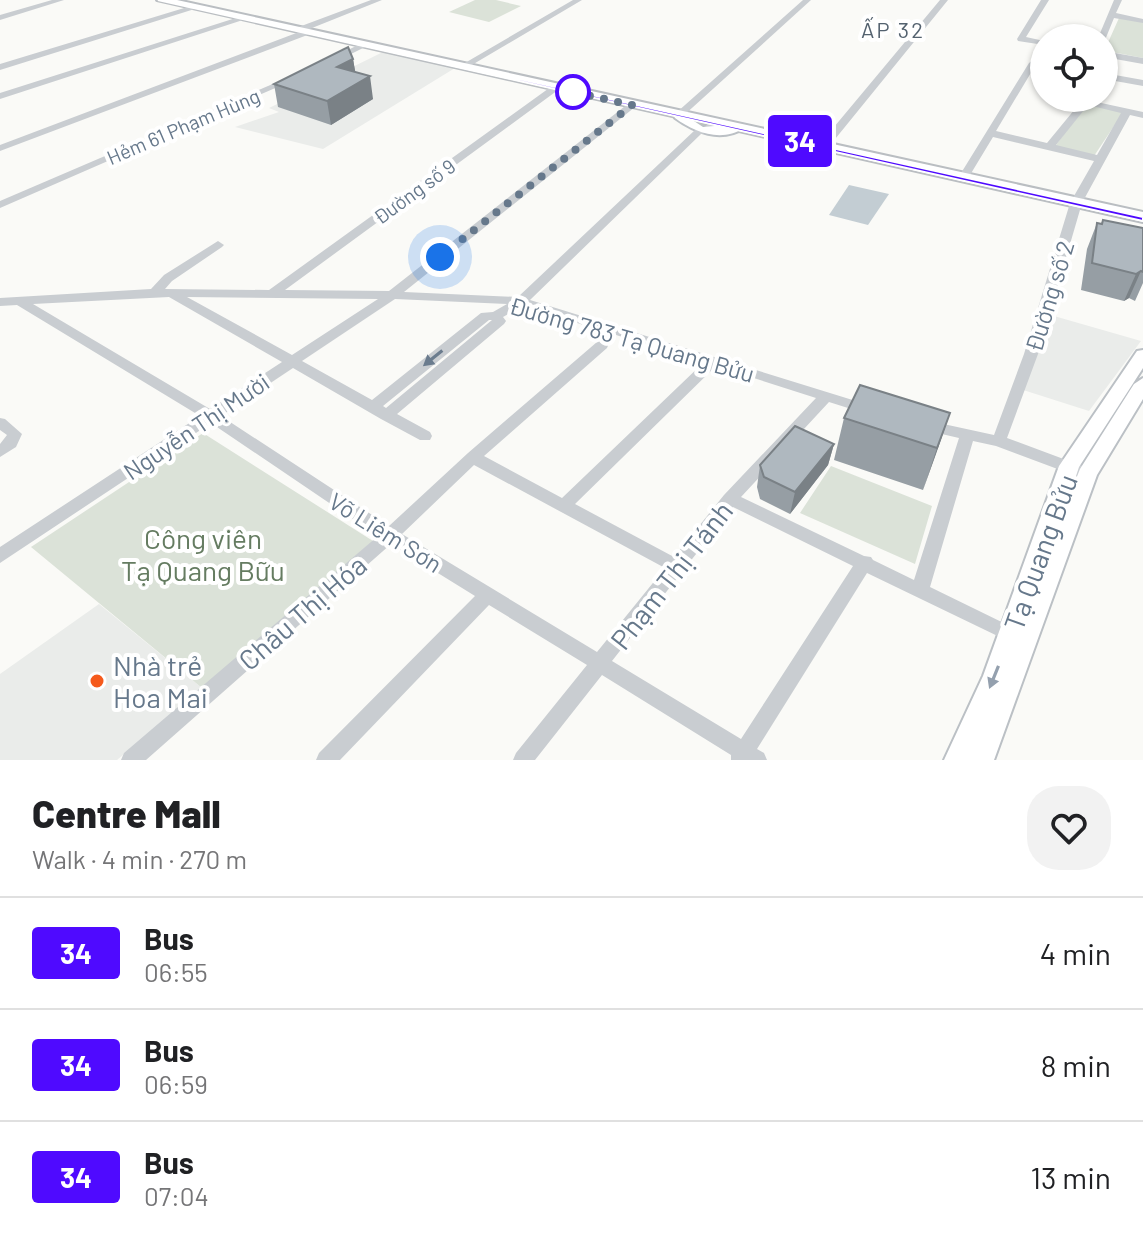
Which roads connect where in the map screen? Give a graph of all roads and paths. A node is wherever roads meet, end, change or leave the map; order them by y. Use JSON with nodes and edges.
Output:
{"nodes":[{"id":1,"x":60,"y":0,"type":"edge"},
{"id":2,"x":162,"y":0,"type":"edge"},
{"id":3,"x":378,"y":0,"type":"edge"},
{"id":4,"x":578,"y":0,"type":"edge"},
{"id":5,"x":807,"y":0,"type":"edge"},
{"id":6,"x":944,"y":0,"type":"edge"},
{"id":7,"x":1045,"y":0,"type":"edge"},
{"id":8,"x":1118,"y":0,"type":"edge"},
{"id":9,"x":192,"y":4,"type":"edge"},
{"id":10,"x":1112,"y":15,"type":"junction"},
{"id":11,"x":0,"y":18,"type":"edge"},
{"id":12,"x":245,"y":18,"type":"junction"},
{"id":13,"x":1143,"y":21,"type":"edge"},
{"id":14,"x":1030,"y":24,"type":"edge"},
{"id":15,"x":1030,"y":24,"type":"edge"},
{"id":16,"x":1108,"y":24,"type":"edge"},
{"id":17,"x":303,"y":31,"type":"junction"},
{"id":18,"x":1030,"y":41,"type":"edge"},
{"id":19,"x":365,"y":45,"type":"junction"},
{"id":20,"x":1118,"y":57,"type":"edge"},
{"id":21,"x":1143,"y":61,"type":"edge"},
{"id":22,"x":321,"y":65,"type":"edge"},
{"id":23,"x":0,"y":67,"type":"edge"},
{"id":24,"x":462,"y":67,"type":"junction"},
{"id":25,"x":1030,"y":68,"type":"edge"},
{"id":26,"x":307,"y":72,"type":"edge"},
{"id":27,"x":1118,"y":79,"type":"edge"},
{"id":28,"x":1143,"y":83,"type":"edge"},
{"id":29,"x":555,"y":88,"type":"junction"},
{"id":30,"x":0,"y":96,"type":"edge"},
{"id":31,"x":632,"y":105,"type":"junction"},
{"id":32,"x":1118,"y":108,"type":"edge"},
{"id":33,"x":1127,"y":111,"type":"junction"},
{"id":34,"x":1078,"y":112,"type":"edge"},
{"id":35,"x":679,"y":115,"type":"junction"},
{"id":36,"x":1143,"y":115,"type":"edge"},
{"id":37,"x":703,"y":127,"type":"junction"},
{"id":38,"x":990,"y":133,"type":"junction"},
{"id":39,"x":823,"y":147,"type":"junction"},
{"id":40,"x":1049,"y":147,"type":"junction"},
{"id":41,"x":0,"y":148,"type":"edge"},
{"id":42,"x":1101,"y":159,"type":"junction"},
{"id":43,"x":963,"y":178,"type":"junction"},
{"id":44,"x":1076,"y":203,"type":"junction"},
{"id":45,"x":0,"y":205,"type":"edge"},
{"id":46,"x":1143,"y":217,"type":"edge"},
{"id":47,"x":218,"y":245,"type":"dead end"},
{"id":48,"x":155,"y":293,"type":"junction"},
{"id":49,"x":172,"y":294,"type":"junction"},
{"id":50,"x":272,"y":294,"type":"junction"},
{"id":51,"x":392,"y":295,"type":"junction"},
{"id":52,"x":9,"y":301,"type":"edge"},
{"id":53,"x":521,"y":301,"type":"junction"},
{"id":54,"x":496,"y":316,"type":"junction"},
{"id":55,"x":606,"y":330,"type":"junction"},
{"id":56,"x":1143,"y":355,"type":"edge"},
{"id":57,"x":290,"y":362,"type":"junction"},
{"id":58,"x":712,"y":362,"type":"junction"},
{"id":59,"x":1143,"y":384,"type":"edge"},
{"id":60,"x":826,"y":396,"type":"junction"},
{"id":61,"x":371,"y":408,"type":"junction"},
{"id":62,"x":875,"y":411,"type":"edge"},
{"id":63,"x":211,"y":416,"type":"junction"},
{"id":64,"x":386,"y":416,"type":"junction"},
{"id":65,"x":0,"y":423,"type":"edge"},
{"id":66,"x":916,"y":423,"type":"edge"},
{"id":67,"x":968,"y":434,"type":"junction"},
{"id":68,"x":425,"y":436,"type":"dead end"},
{"id":69,"x":999,"y":441,"type":"junction"},
{"id":70,"x":5,"y":448,"type":"edge"},
{"id":71,"x":473,"y":457,"type":"junction"},
{"id":72,"x":1078,"y":470,"type":"junction"},
{"id":73,"x":730,"y":499,"type":"junction"},
{"id":74,"x":563,"y":506,"type":"junction"},
{"id":75,"x":390,"y":535,"type":"junction"},
{"id":76,"x":0,"y":556,"type":"edge"},
{"id":77,"x":865,"y":562,"type":"junction"},
{"id":78,"x":677,"y":567,"type":"junction"},
{"id":79,"x":920,"y":590,"type":"junction"},
{"id":80,"x":487,"y":595,"type":"junction"},
{"id":81,"x":1018,"y":637,"type":"junction"},
{"id":82,"x":599,"y":665,"type":"junction"},
{"id":83,"x":747,"y":757,"type":"edge"},
{"id":84,"x":131,"y":760,"type":"edge"},
{"id":85,"x":326,"y":760,"type":"edge"},
{"id":86,"x":523,"y":760,"type":"edge"},
{"id":87,"x":957,"y":760,"type":"edge"},
{"id":88,"x":981,"y":760,"type":"edge"}],
"edges":[{"from":1,"to":11,"type":"street"},
{"from":2,"to":9,"type":"main road"},
{"from":3,"to":17,"type":"street"},
{"from":4,"to":24,"type":"street"},
{"from":5,"to":35,"type":"street"},
{"from":6,"to":39,"type":"street"},
{"from":7,"to":14,"type":"street"},
{"from":8,"to":10,"type":"street"},
{"from":9,"to":12,"type":"main road"},
{"from":9,"to":23,"type":"street"},
{"from":10,"to":13,"type":"street"},
{"from":10,"to":16,"type":"street"},
{"from":12,"to":17,"type":"main road"},
{"from":12,"to":30,"type":"street"},
{"from":15,"to":18,"type":"street"},
{"from":17,"to":19,"type":"main road"},
{"from":17,"to":41,"type":"street"},
{"from":19,"to":22,"type":"street"},
{"from":19,"to":24,"type":"main road"},
{"from":20,"to":21,"type":"street"},
{"from":24,"to":29,"type":"main road"},
{"from":25,"to":38,"type":"street"},
{"from":26,"to":45,"type":"street","name":"Hẻm 61 Phạm Hùng"},
{"from":27,"to":28,"type":"street"},
{"from":29,"to":31,"type":"main road"},
{"from":29,"to":50,"type":"street","name":"Đường số 9"},
{"from":31,"to":35,"type":"main road"},
{"from":31,"to":51,"type":"street","name":"Nguyễn Thị Mười"},
{"from":32,"to":33,"type":"street"},
{"from":33,"to":36,"type":"street"},
{"from":33,"to":42,"type":"street","name":"Đường số 2"},
{"from":34,"to":40,"type":"street"},
{"from":35,"to":37,"type":"main road"},
{"from":37,"to":39,"type":"main road"},
{"from":37,"to":53,"type":"street"},
{"from":38,"to":40,"type":"street"},
{"from":38,"to":43,"type":"street"},
{"from":39,"to":43,"type":"main road"},
{"from":40,"to":42,"type":"street"},
{"from":42,"to":44,"type":"street","name":"Đường số 2"},
{"from":43,"to":44,"type":"main road"},
{"from":44,"to":46,"type":"main road"},
{"from":44,"to":69,"type":"street","name":"Đường số 2"},
{"from":47,"to":48,"type":"street"},
{"from":48,"to":49,"type":"street","name":"Đường 783 Tạ Quang Bửu"},
{"from":48,"to":52,"type":"street","name":"Đường 783 Tạ Quang Bửu"},
{"from":49,"to":50,"type":"street","name":"Đường 783 Tạ Quang Bửu"},
{"from":49,"to":57,"type":"street"},
{"from":50,"to":51,"type":"street","name":"Đường 783 Tạ Quang Bửu"},
{"from":51,"to":53,"type":"street","name":"Đường 783 Tạ Quang Bửu"},
{"from":51,"to":57,"type":"street","name":"Nguyễn Thị Mười"},
{"from":52,"to":63,"type":"street","name":"Võ Liêm Sơn"},
{"from":53,"to":54,"type":"street"},
{"from":53,"to":55,"type":"street","name":"Đường 783 Tạ Quang Bửu"},
{"from":54,"to":61,"type":"street","one_way":true},
{"from":54,"to":64,"type":"street"},
{"from":55,"to":58,"type":"street","name":"Đường 783 Tạ Quang Bửu"},
{"from":55,"to":71,"type":"street","name":"Châu Thị Hóa"},
{"from":56,"to":72,"type":"main road","name":"Tạ Quang Bửu"},
{"from":57,"to":61,"type":"street"},
{"from":57,"to":63,"type":"street","name":"Nguyễn Thị Mười"},
{"from":58,"to":60,"type":"street","name":"Đường 783 Tạ Quang Bửu"},
{"from":58,"to":74,"type":"street"},
{"from":59,"to":72,"type":"main road","name":"Tạ Quang Bửu"},
{"from":60,"to":62,"type":"street","name":"Đường 783 Tạ Quang Bửu"},
{"from":60,"to":73,"type":"street","name":"Phạm Thị Tánh"},
{"from":61,"to":64,"type":"street"},
{"from":63,"to":75,"type":"street","name":"Võ Liêm Sơn"},
{"from":63,"to":76,"type":"street","name":"Nguyễn Thị Mười"},
{"from":64,"to":68,"type":"street"},
{"from":65,"to":70,"type":"street"},
{"from":66,"to":67,"type":"street"},
{"from":67,"to":69,"type":"street"},
{"from":67,"to":79,"type":"street"},
{"from":69,"to":72,"type":"street"},
{"from":71,"to":74,"type":"street"},
{"from":71,"to":75,"type":"street","name":"Châu Thị Hóa"},
{"from":72,"to":81,"type":"main road","name":"Tạ Quang Bửu"},
{"from":73,"to":77,"type":"street"},
{"from":73,"to":78,"type":"street","name":"Phạm Thị Tánh"},
{"from":74,"to":78,"type":"street"},
{"from":75,"to":80,"type":"street","name":"Võ Liêm Sơn"},
{"from":75,"to":84,"type":"street","name":"Châu Thị Hóa"},
{"from":77,"to":79,"type":"street"},
{"from":77,"to":83,"type":"street"},
{"from":78,"to":82,"type":"street","name":"Phạm Thị Tánh"},
{"from":79,"to":81,"type":"street"},
{"from":80,"to":82,"type":"street","name":"Võ Liêm Sơn"},
{"from":80,"to":85,"type":"street"},
{"from":81,"to":87,"type":"main road","name":"Tạ Quang Bửu","one_way":true},
{"from":81,"to":88,"type":"main road","name":"Tạ Quang Bửu"},
{"from":82,"to":83,"type":"street","name":"Võ Liêm Sơn"},
{"from":82,"to":86,"type":"street","name":"Phạm Thị Tánh"}]}
